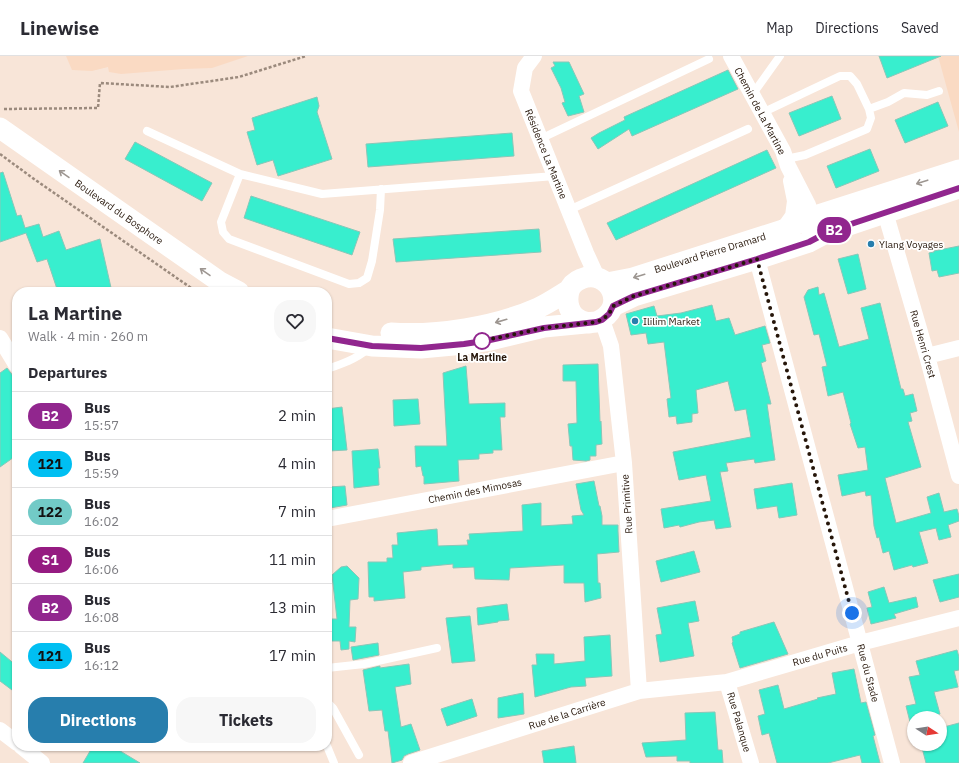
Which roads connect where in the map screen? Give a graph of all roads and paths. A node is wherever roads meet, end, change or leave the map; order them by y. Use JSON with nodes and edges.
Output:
{"nodes":[{"id":1,"x":306,"y":56,"type":"edge"},
{"id":2,"x":534,"y":56,"type":"edge"},
{"id":3,"x":731,"y":56,"type":"edge"},
{"id":4,"x":780,"y":56,"type":"edge"},
{"id":5,"x":709,"y":59,"type":"dead end"},
{"id":6,"x":939,"y":91,"type":"dead end"},
{"id":7,"x":752,"y":95,"type":"junction"},
{"id":8,"x":0,"y":109,"type":"edge"},
{"id":9,"x":869,"y":109,"type":"junction"},
{"id":10,"x":762,"y":113,"type":"junction"},
{"id":11,"x":0,"y":128,"type":"edge"},
{"id":12,"x":748,"y":129,"type":"dead end"},
{"id":13,"x":147,"y":131,"type":"dead end"},
{"id":14,"x":540,"y":139,"type":"junction"},
{"id":15,"x":0,"y":146,"type":"edge"},
{"id":16,"x":0,"y":154,"type":"edge"},
{"id":17,"x":787,"y":163,"type":"junction"},
{"id":18,"x":959,"y":170,"type":"edge"},
{"id":19,"x":240,"y":174,"type":"junction"},
{"id":20,"x":555,"y":176,"type":"junction"},
{"id":21,"x":959,"y":188,"type":"edge"},
{"id":22,"x":380,"y":189,"type":"junction"},
{"id":23,"x":569,"y":210,"type":"junction"},
{"id":24,"x":885,"y":212,"type":"junction"},
{"id":25,"x":812,"y":217,"type":"junction"},
{"id":26,"x":783,"y":230,"type":"junction"},
{"id":27,"x":586,"y":253,"type":"junction"},
{"id":28,"x":757,"y":259,"type":"junction"},
{"id":29,"x":718,"y":270,"type":"junction"},
{"id":30,"x":602,"y":280,"type":"junction"},
{"id":31,"x":573,"y":285,"type":"junction"},
{"id":32,"x":190,"y":287,"type":"edge"},
{"id":33,"x":203,"y":287,"type":"edge"},
{"id":34,"x":230,"y":287,"type":"edge"},
{"id":35,"x":602,"y":316,"type":"junction"},
{"id":36,"x":332,"y":324,"type":"edge"},
{"id":37,"x":0,"y":338,"type":"edge"},
{"id":38,"x":332,"y":339,"type":"edge"},
{"id":39,"x":372,"y":346,"type":"junction"},
{"id":40,"x":959,"y":348,"type":"edge"},
{"id":41,"x":926,"y":356,"type":"junction"},
{"id":42,"x":12,"y":358,"type":"edge"},
{"id":43,"x":332,"y":367,"type":"edge"},
{"id":44,"x":624,"y":463,"type":"junction"},
{"id":45,"x":959,"y":476,"type":"edge"},
{"id":46,"x":332,"y":518,"type":"edge"},
{"id":47,"x":959,"y":618,"type":"edge"},
{"id":48,"x":860,"y":643,"type":"junction"},
{"id":49,"x":437,"y":648,"type":"dead end"},
{"id":50,"x":332,"y":667,"type":"edge"},
{"id":51,"x":727,"y":682,"type":"junction"},
{"id":52,"x":639,"y":691,"type":"junction"},
{"id":53,"x":332,"y":707,"type":"edge"},
{"id":54,"x":0,"y":730,"type":"edge"},
{"id":55,"x":12,"y":739,"type":"edge"},
{"id":56,"x":27,"y":751,"type":"edge"},
{"id":57,"x":329,"y":751,"type":"edge"},
{"id":58,"x":359,"y":755,"type":"dead end"},
{"id":59,"x":42,"y":763,"type":"edge"},
{"id":60,"x":334,"y":763,"type":"edge"},
{"id":61,"x":411,"y":763,"type":"edge"},
{"id":62,"x":751,"y":763,"type":"edge"},
{"id":63,"x":892,"y":763,"type":"edge"}],
"edges":[{"from":1,"to":8,"type":"path"},
{"from":2,"to":14,"type":"street","name":"Résidence La Martine"},
{"from":3,"to":7,"type":"street","name":"Chemin de La Martine"},
{"from":4,"to":7,"type":"lane"},
{"from":5,"to":14,"type":"lane"},
{"from":6,"to":9,"type":"lane"},
{"from":7,"to":10,"type":"street","name":"Chemin de La Martine"},
{"from":9,"to":10,"type":"lane"},
{"from":9,"to":17,"type":"lane"},
{"from":10,"to":17,"type":"street","name":"Chemin de La Martine"},
{"from":34,"to":11,"type":"street","name":"Boulevard du Bosphore","one_way":true},
{"from":12,"to":23,"type":"lane"},
{"from":13,"to":19,"type":"lane"},
{"from":14,"to":20,"type":"street","name":"Résidence La Martine"},
{"from":15,"to":33,"type":"street","name":"Boulevard du Bosphore"},
{"from":16,"to":32,"type":"path"},
{"from":17,"to":25,"type":"street","name":"Chemin de La Martine"},
{"from":17,"to":26,"type":"street","name":"Chemin de La Martine"},
{"from":18,"to":25,"type":"street","name":"Boulevard Pierre Dramard","one_way":true},
{"from":19,"to":22,"type":"lane"},
{"from":19,"to":22,"type":"lane"},
{"from":20,"to":22,"type":"lane"},
{"from":20,"to":23,"type":"street","name":"Résidence La Martine"},
{"from":21,"to":24,"type":"street","name":"Boulevard Pierre Dramard"},
{"from":23,"to":27,"type":"street","name":"Résidence La Martine"},
{"from":24,"to":28,"type":"street","name":"Boulevard Pierre Dramard"},
{"from":24,"to":41,"type":"street","name":"Rue Henri Crest"},
{"from":25,"to":26,"type":"street","name":"Boulevard Pierre Dramard"},
{"from":25,"to":29,"type":"street","name":"Boulevard Pierre Dramard"},
{"from":26,"to":30,"type":"street","name":"Boulevard Pierre Dramard","one_way":true},
{"from":27,"to":30,"type":"street","name":"Résidence La Martine"},
{"from":27,"to":31,"type":"street"},
{"from":28,"to":29,"type":"street","name":"Boulevard Pierre Dramard"},
{"from":28,"to":48,"type":"street","name":"Rue du Stade"},
{"from":29,"to":35,"type":"street","name":"Boulevard Pierre Dramard"},
{"from":30,"to":31,"type":"street"},
{"from":30,"to":35,"type":"street"},
{"from":31,"to":35,"type":"street"},
{"from":31,"to":36,"type":"street","one_way":true},
{"from":35,"to":39,"type":"street"},
{"from":35,"to":44,"type":"street","name":"Rue Primitive"},
{"from":37,"to":42,"type":"street"},
{"from":38,"to":39,"type":"street"},
{"from":39,"to":43,"type":"lane"},
{"from":40,"to":41,"type":"street"},
{"from":41,"to":45,"type":"street","name":"Rue Henri Crest"},
{"from":44,"to":46,"type":"street","name":"Chemin des Mimosas"},
{"from":44,"to":52,"type":"street","name":"Rue Primitive"},
{"from":47,"to":48,"type":"street","name":"Rue du Puits"},
{"from":48,"to":51,"type":"street","name":"Rue du Puits"},
{"from":48,"to":63,"type":"street","name":"Rue du Stade"},
{"from":49,"to":50,"type":"lane"},
{"from":51,"to":52,"type":"street","name":"Rue de la Carrière"},
{"from":51,"to":62,"type":"street","name":"Rue Palanque"},
{"from":52,"to":61,"type":"street","name":"Rue de la Carrière"},
{"from":53,"to":58,"type":"lane"},
{"from":54,"to":55,"type":"street"},
{"from":56,"to":59,"type":"street"},
{"from":57,"to":60,"type":"lane"}]}
